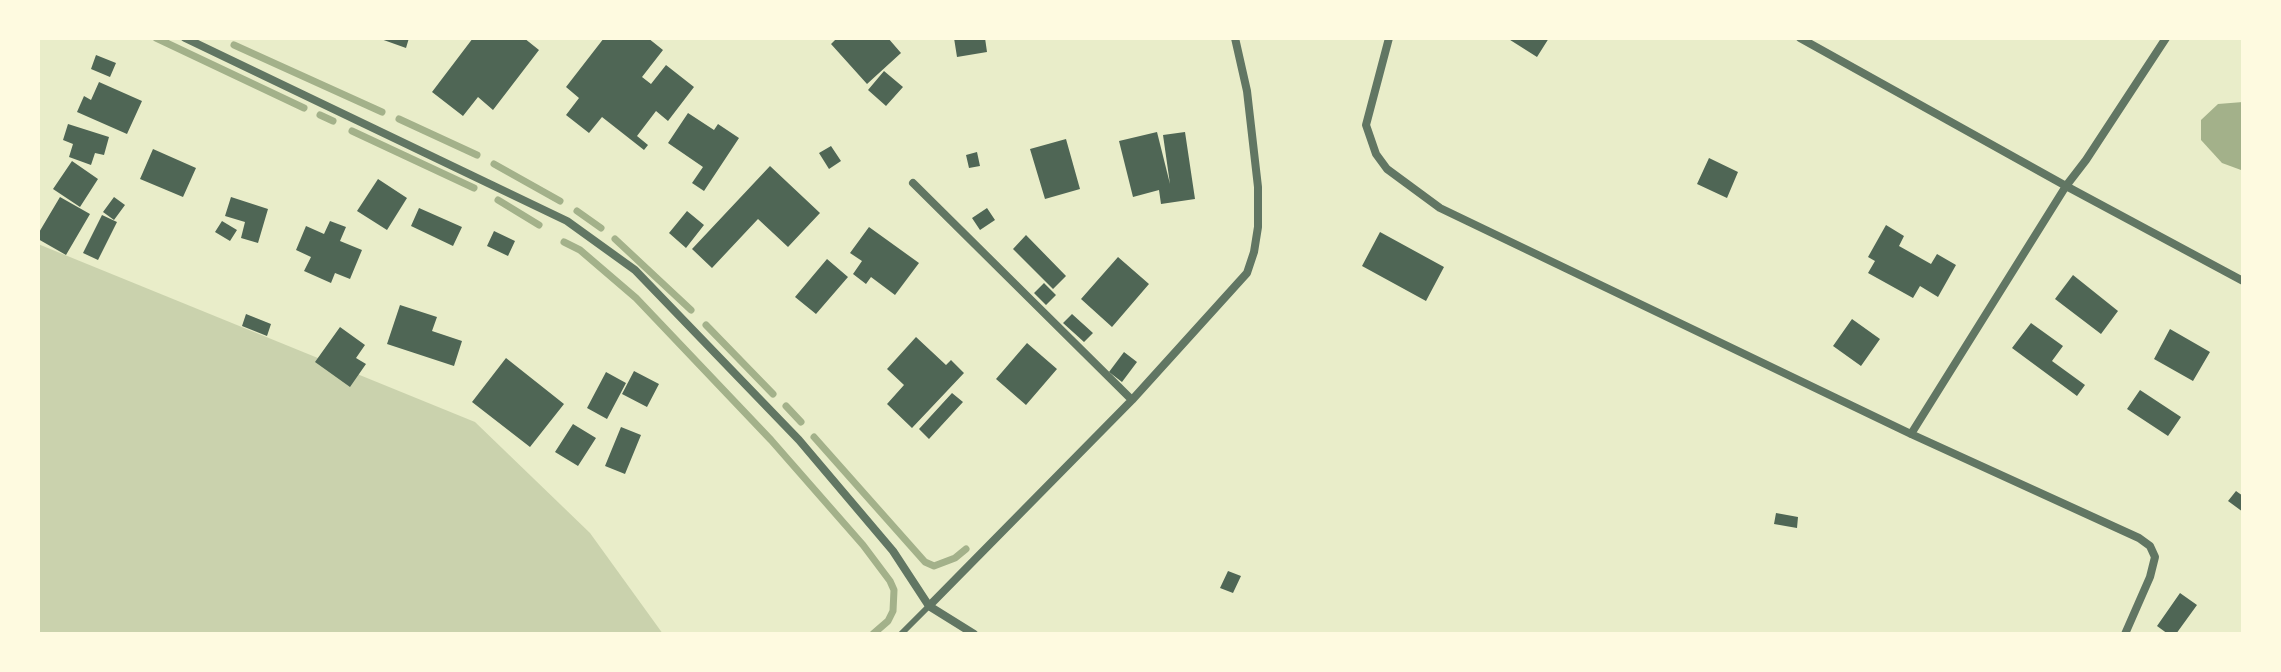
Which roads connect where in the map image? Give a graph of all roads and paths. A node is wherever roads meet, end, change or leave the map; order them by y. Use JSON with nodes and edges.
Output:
{"nodes":[{"id":1,"x":185,"y":38,"type":"edge"},
{"id":2,"x":212,"y":38,"type":"edge"},
{"id":3,"x":1235,"y":38,"type":"edge"},
{"id":4,"x":1389,"y":38,"type":"edge"},
{"id":5,"x":1800,"y":38,"type":"edge"},
{"id":6,"x":2166,"y":38,"type":"edge"},
{"id":7,"x":208,"y":49,"type":"junction"},
{"id":8,"x":913,"y":183,"type":"dead end"},
{"id":9,"x":2066,"y":186,"type":"junction"},
{"id":10,"x":2243,"y":281,"type":"edge"},
{"id":11,"x":1132,"y":400,"type":"junction"},
{"id":12,"x":1911,"y":434,"type":"junction"},
{"id":13,"x":929,"y":606,"type":"junction"},
{"id":14,"x":901,"y":634,"type":"edge"},
{"id":15,"x":974,"y":634,"type":"edge"},
{"id":16,"x":2125,"y":634,"type":"edge"}],
"edges":[{"from":1,"to":7,"type":"street"},
{"from":2,"to":7,"type":"street"},
{"from":3,"to":11,"type":"street"},
{"from":4,"to":12,"type":"street"},
{"from":5,"to":9,"type":"street"},
{"from":6,"to":9,"type":"street"},
{"from":7,"to":13,"type":"street"},
{"from":8,"to":11,"type":"street"},
{"from":9,"to":10,"type":"street"},
{"from":9,"to":12,"type":"street"},
{"from":11,"to":13,"type":"street"},
{"from":12,"to":16,"type":"street"},
{"from":13,"to":14,"type":"lane"},
{"from":13,"to":15,"type":"street"}]}
